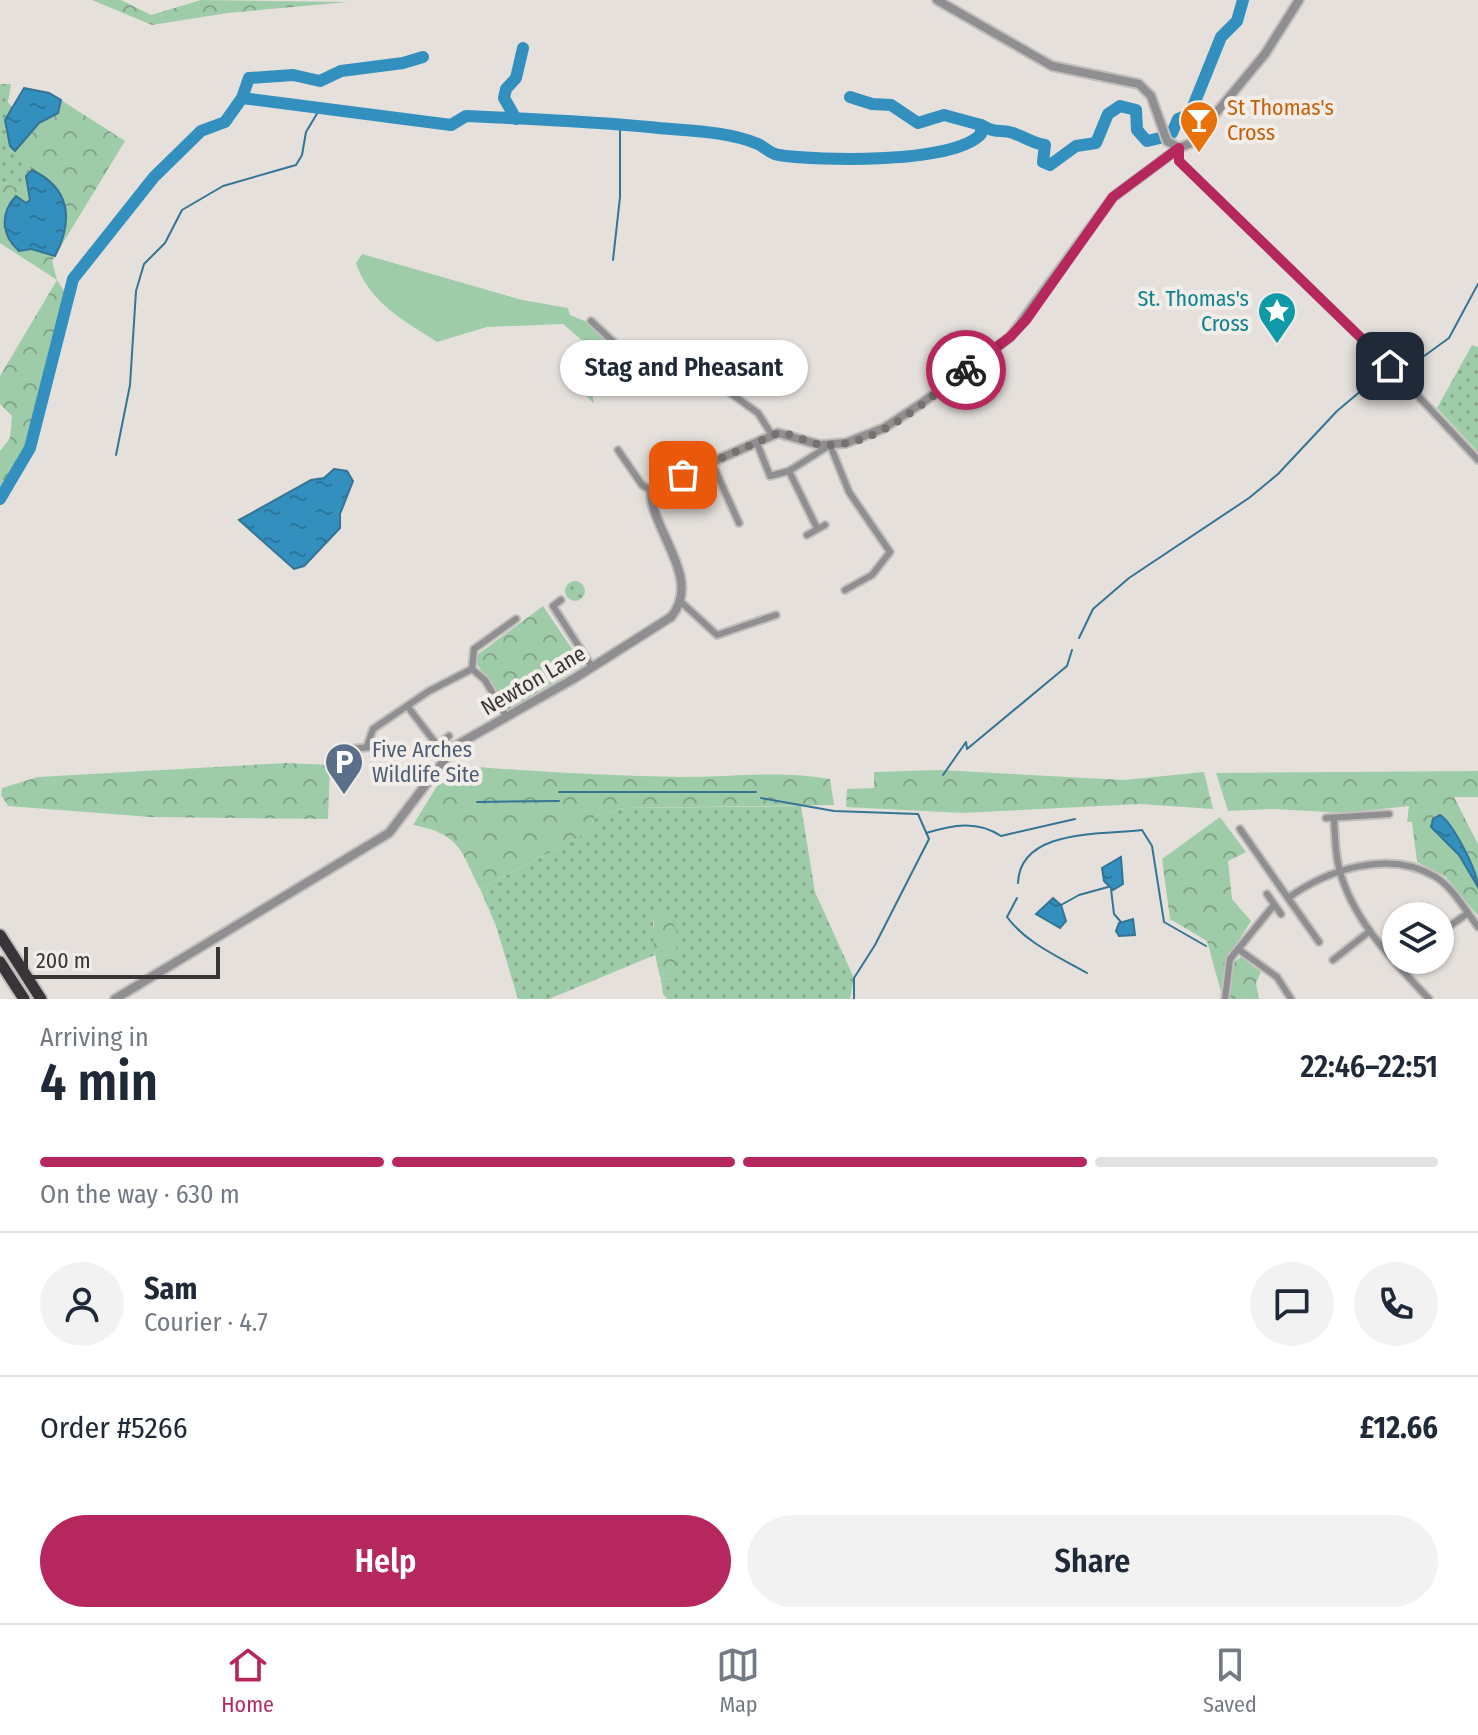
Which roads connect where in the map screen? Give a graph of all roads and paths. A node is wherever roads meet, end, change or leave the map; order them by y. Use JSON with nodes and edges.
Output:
{"nodes":[{"id":1,"x":937,"y":0,"type":"edge"},
{"id":2,"x":1299,"y":0,"type":"edge"},
{"id":3,"x":1179,"y":148,"type":"junction"},
{"id":4,"x":591,"y":321,"type":"dead end"},
{"id":5,"x":772,"y":435,"type":"junction"},
{"id":6,"x":757,"y":443,"type":"junction"},
{"id":7,"x":830,"y":445,"type":"junction"},
{"id":8,"x":618,"y":450,"type":"dead end"},
{"id":9,"x":1478,"y":460,"type":"edge"},
{"id":10,"x":712,"y":463,"type":"junction"},
{"id":11,"x":789,"y":471,"type":"junction"},
{"id":12,"x":652,"y":489,"type":"junction"},
{"id":13,"x":739,"y":523,"type":"dead end"},
{"id":14,"x":807,"y":535,"type":"dead end"},
{"id":15,"x":845,"y":590,"type":"dead end"},
{"id":16,"x":561,"y":600,"type":"dead end"},
{"id":17,"x":680,"y":601,"type":"junction"},
{"id":18,"x":776,"y":615,"type":"dead end"},
{"id":19,"x":516,"y":619,"type":"dead end"},
{"id":20,"x":592,"y":667,"type":"junction"},
{"id":21,"x":472,"y":669,"type":"junction"},
{"id":22,"x":408,"y":707,"type":"junction"},
{"id":23,"x":506,"y":716,"type":"junction"},
{"id":24,"x":449,"y":736,"type":"dead end"},
{"id":25,"x":437,"y":745,"type":"junction"},
{"id":26,"x":367,"y":746,"type":"junction"},
{"id":27,"x":380,"y":746,"type":"dead end"},
{"id":28,"x":351,"y":749,"type":"dead end"},
{"id":29,"x":430,"y":751,"type":"dead end"},
{"id":30,"x":1389,"y":814,"type":"dead end"},
{"id":31,"x":1240,"y":829,"type":"dead end"},
{"id":32,"x":1339,"y":869,"type":"junction"},
{"id":33,"x":1267,"y":894,"type":"dead end"},
{"id":34,"x":1288,"y":898,"type":"junction"},
{"id":35,"x":1274,"y":905,"type":"junction"},
{"id":36,"x":1468,"y":913,"type":"junction"},
{"id":37,"x":1281,"y":914,"type":"dead end"},
{"id":38,"x":1454,"y":923,"type":"edge"},
{"id":39,"x":1478,"y":927,"type":"edge"},
{"id":40,"x":1370,"y":931,"type":"junction"},
{"id":41,"x":0,"y":935,"type":"edge"},
{"id":42,"x":1319,"y":942,"type":"dead end"},
{"id":43,"x":1382,"y":946,"type":"edge"},
{"id":44,"x":1238,"y":949,"type":"junction"},
{"id":45,"x":1333,"y":960,"type":"dead end"},
{"id":46,"x":0,"y":962,"type":"edge"},
{"id":47,"x":1405,"y":974,"type":"edge"},
{"id":48,"x":24,"y":999,"type":"edge"},
{"id":49,"x":41,"y":999,"type":"edge"},
{"id":50,"x":115,"y":999,"type":"edge"},
{"id":51,"x":1225,"y":999,"type":"edge"},
{"id":52,"x":1291,"y":999,"type":"edge"},
{"id":53,"x":1429,"y":999,"type":"edge"}],
"edges":[{"from":1,"to":3,"type":"street"},
{"from":2,"to":3,"type":"street"},
{"from":3,"to":7,"type":"street"},
{"from":3,"to":9,"type":"street"},
{"from":4,"to":5,"type":"street"},
{"from":5,"to":6,"type":"street"},
{"from":5,"to":7,"type":"street"},
{"from":6,"to":10,"type":"street"},
{"from":6,"to":11,"type":"street"},
{"from":7,"to":11,"type":"street"},
{"from":7,"to":15,"type":"street"},
{"from":8,"to":12,"type":"street"},
{"from":10,"to":12,"type":"street"},
{"from":10,"to":13,"type":"street"},
{"from":11,"to":14,"type":"street"},
{"from":12,"to":17,"type":"street"},
{"from":16,"to":20,"type":"street"},
{"from":17,"to":18,"type":"street"},
{"from":17,"to":20,"type":"street","name":"Newton Lane"},
{"from":19,"to":21,"type":"street"},
{"from":20,"to":23,"type":"street","name":"Newton Lane"},
{"from":21,"to":22,"type":"street"},
{"from":21,"to":23,"type":"street"},
{"from":22,"to":25,"type":"street"},
{"from":22,"to":26,"type":"street"},
{"from":23,"to":50,"type":"street","name":"Newton Lane"},
{"from":24,"to":25,"type":"street"},
{"from":25,"to":29,"type":"street"},
{"from":26,"to":27,"type":"street"},
{"from":26,"to":28,"type":"street"},
{"from":30,"to":32,"type":"street"},
{"from":31,"to":34,"type":"street"},
{"from":32,"to":34,"type":"street"},
{"from":32,"to":36,"type":"street"},
{"from":32,"to":40,"type":"street"},
{"from":33,"to":35,"type":"street"},
{"from":34,"to":42,"type":"street"},
{"from":35,"to":37,"type":"street"},
{"from":35,"to":44,"type":"street"},
{"from":36,"to":38,"type":"street"},
{"from":36,"to":39,"type":"street"},
{"from":40,"to":43,"type":"street"},
{"from":40,"to":45,"type":"street"},
{"from":41,"to":49,"type":"highway"},
{"from":44,"to":51,"type":"street"},
{"from":44,"to":52,"type":"street"},
{"from":46,"to":48,"type":"highway"},
{"from":47,"to":53,"type":"street"}]}
